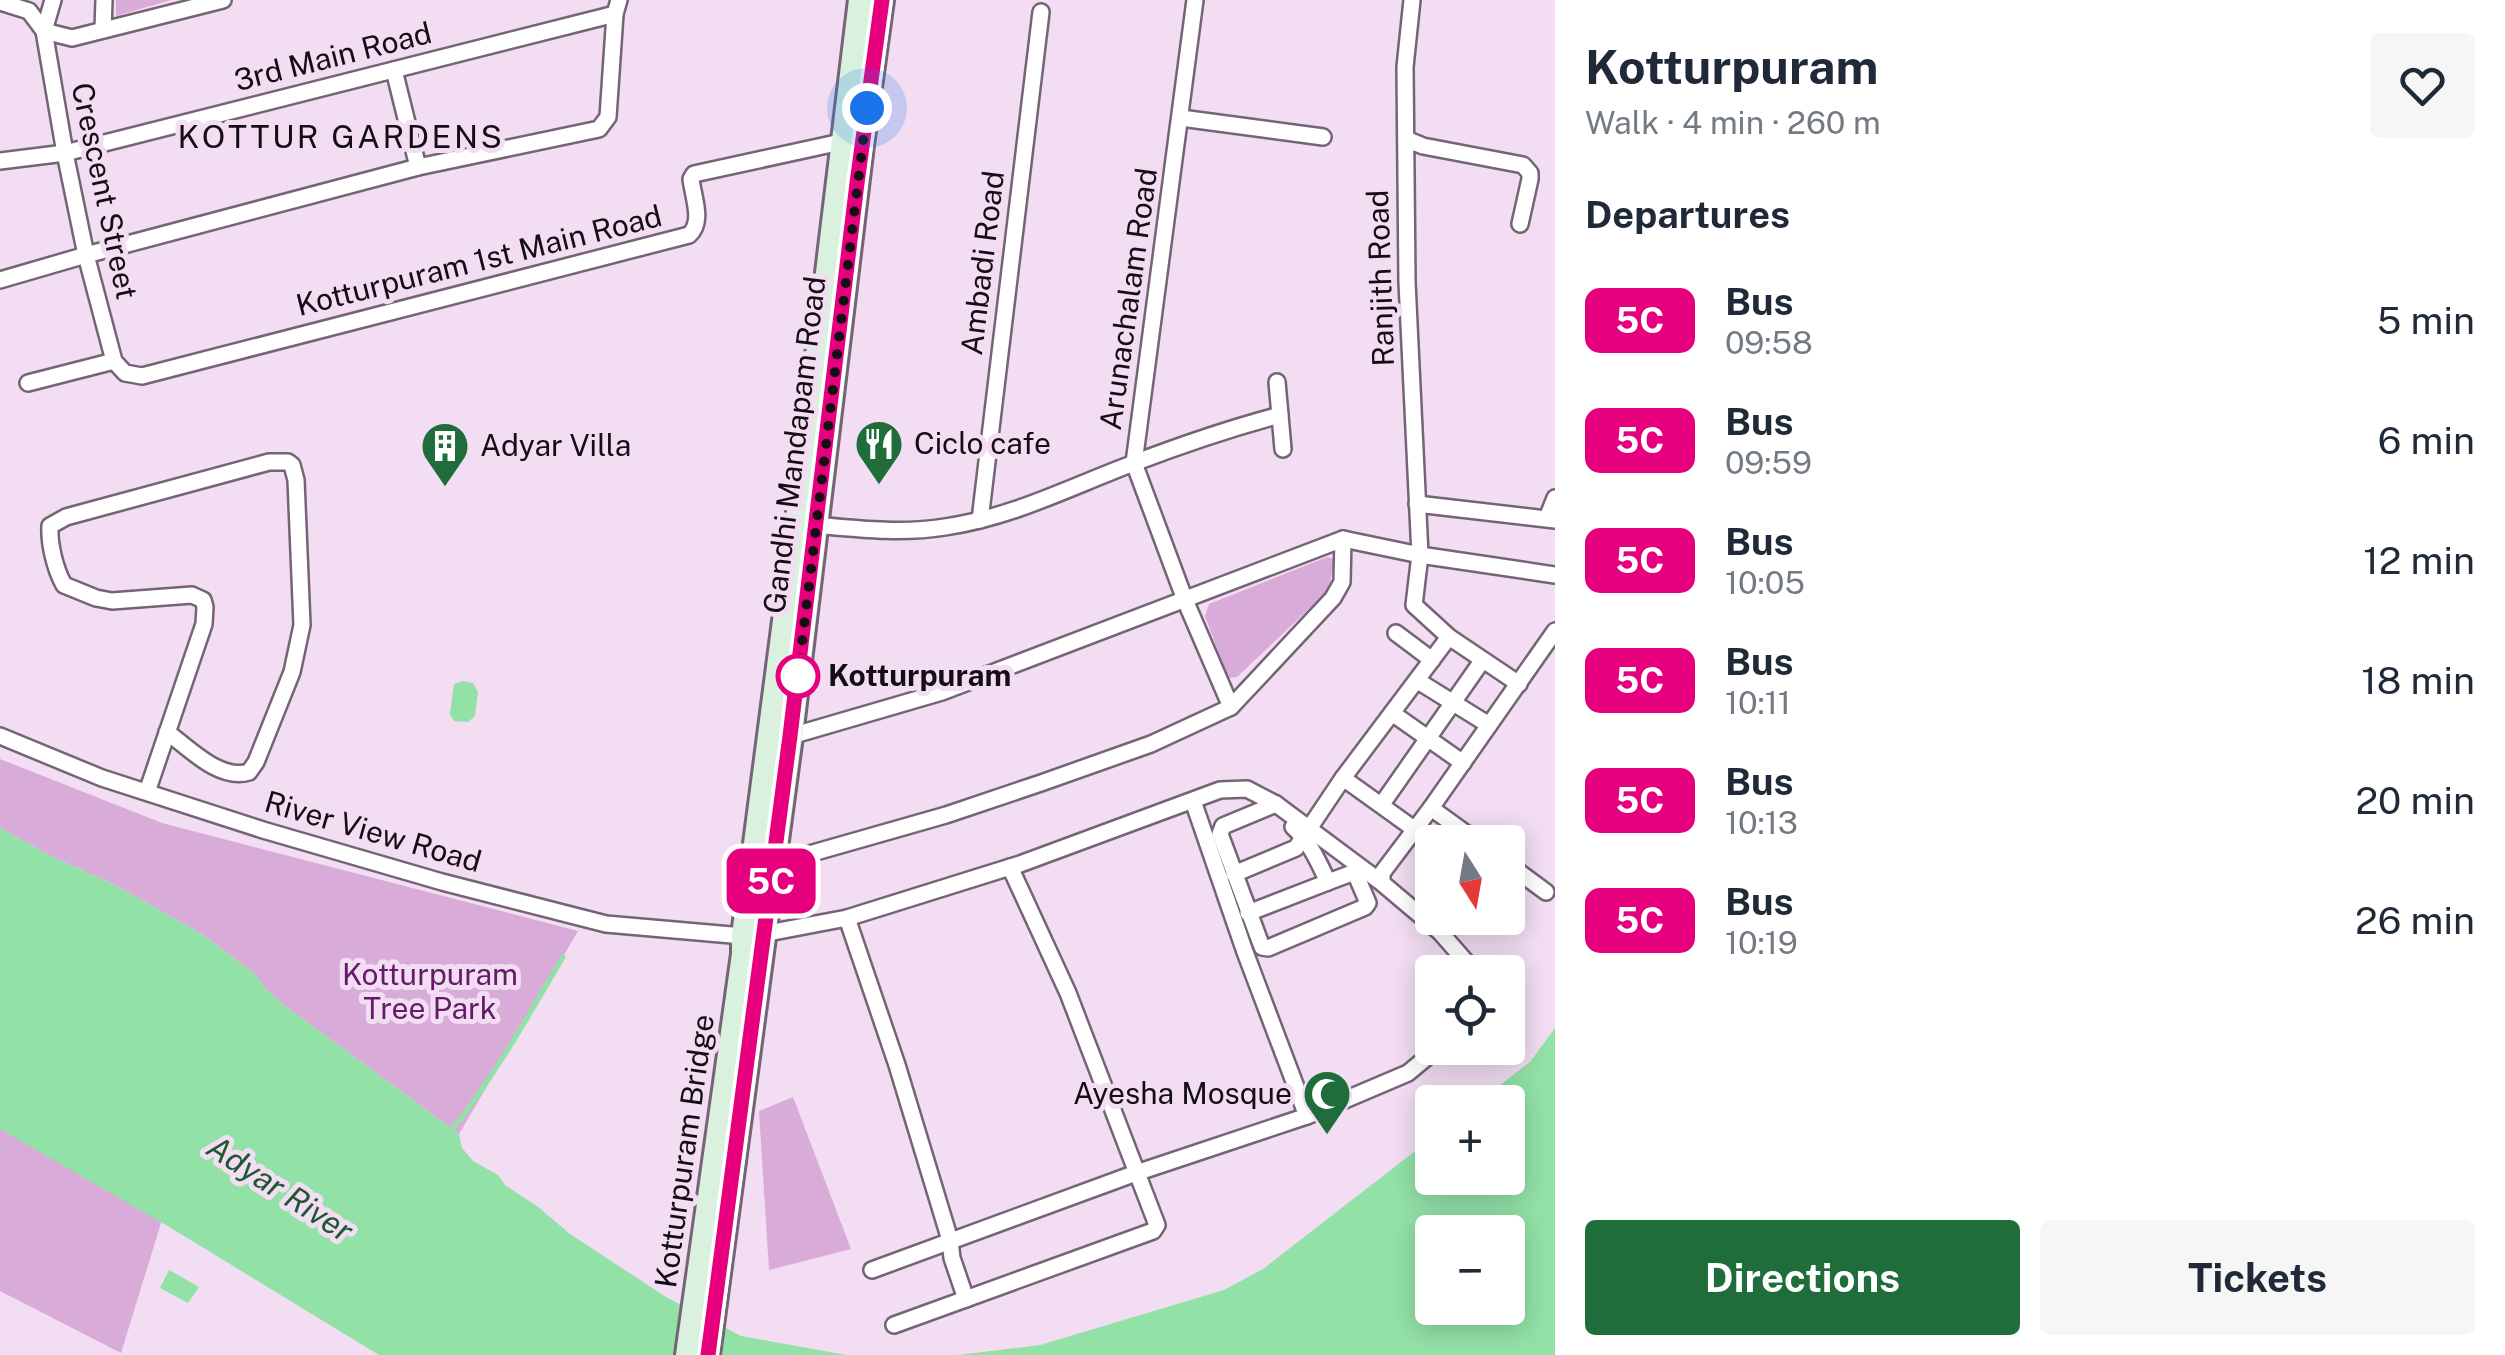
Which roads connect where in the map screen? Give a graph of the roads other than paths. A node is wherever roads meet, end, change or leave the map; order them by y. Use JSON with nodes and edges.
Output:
{"nodes":[{"id":1,"x":53,"y":0,"type":"edge"},
{"id":2,"x":104,"y":0,"type":"edge"},
{"id":3,"x":222,"y":0,"type":"edge"},
{"id":4,"x":860,"y":0,"type":"edge"},
{"id":5,"x":882,"y":0,"type":"edge"},
{"id":6,"x":1196,"y":0,"type":"edge"},
{"id":7,"x":1412,"y":0,"type":"edge"},
{"id":8,"x":0,"y":2,"type":"edge"},
{"id":9,"x":617,"y":7,"type":"edge"},
{"id":10,"x":1042,"y":12,"type":"dead end"},
{"id":11,"x":104,"y":30,"type":"junction"},
{"id":12,"x":44,"y":31,"type":"junction"},
{"id":13,"x":394,"y":70,"type":"junction"},
{"id":14,"x":1181,"y":118,"type":"junction"},
{"id":15,"x":1324,"y":137,"type":"dead end"},
{"id":16,"x":1406,"y":139,"type":"junction"},
{"id":17,"x":852,"y":144,"type":"junction"},
{"id":18,"x":65,"y":152,"type":"junction"},
{"id":19,"x":0,"y":161,"type":"edge"},
{"id":20,"x":418,"y":168,"type":"junction"},
{"id":21,"x":1520,"y":224,"type":"dead end"},
{"id":22,"x":86,"y":255,"type":"junction"},
{"id":23,"x":0,"y":280,"type":"edge"},
{"id":24,"x":114,"y":362,"type":"junction"},
{"id":25,"x":1277,"y":382,"type":"dead end"},
{"id":26,"x":28,"y":383,"type":"dead end"},
{"id":27,"x":1280,"y":415,"type":"junction"},
{"id":28,"x":1284,"y":450,"type":"dead end"},
{"id":29,"x":1134,"y":463,"type":"junction"},
{"id":30,"x":1555,"y":498,"type":"edge"},
{"id":31,"x":1417,"y":504,"type":"junction"},
{"id":32,"x":1551,"y":519,"type":"edge"},
{"id":33,"x":980,"y":520,"type":"junction"},
{"id":34,"x":815,"y":526,"type":"junction"},
{"id":35,"x":1343,"y":539,"type":"junction"},
{"id":36,"x":1420,"y":554,"type":"junction"},
{"id":37,"x":1555,"y":574,"type":"edge"},
{"id":38,"x":1185,"y":600,"type":"junction"},
{"id":39,"x":1555,"y":631,"type":"edge"},
{"id":40,"x":1396,"y":633,"type":"dead end"},
{"id":41,"x":1448,"y":637,"type":"junction"},
{"id":42,"x":1432,"y":660,"type":"junction"},
{"id":43,"x":1482,"y":661,"type":"junction"},
{"id":44,"x":1418,"y":680,"type":"junction"},
{"id":45,"x":1519,"y":684,"type":"junction"},
{"id":46,"x":1453,"y":703,"type":"junction"},
{"id":47,"x":1230,"y":707,"type":"junction"},
{"id":48,"x":1392,"y":713,"type":"junction"},
{"id":49,"x":1489,"y":725,"type":"junction"},
{"id":50,"x":167,"y":732,"type":"junction"},
{"id":51,"x":0,"y":736,"type":"edge"},
{"id":52,"x":790,"y":736,"type":"junction"},
{"id":53,"x":1428,"y":738,"type":"junction"},
{"id":54,"x":1463,"y":764,"type":"junction"},
{"id":55,"x":1344,"y":778,"type":"junction"},
{"id":56,"x":147,"y":792,"type":"junction"},
{"id":57,"x":1194,"y":801,"type":"junction"},
{"id":58,"x":1382,"y":804,"type":"junction"},
{"id":59,"x":1273,"y":805,"type":"junction"},
{"id":60,"x":1431,"y":808,"type":"junction"},
{"id":61,"x":1454,"y":825,"type":"edge"},
{"id":62,"x":1414,"y":829,"type":"junction"},
{"id":63,"x":1306,"y":832,"type":"junction"},
{"id":64,"x":774,"y":864,"type":"junction"},
{"id":65,"x":1010,"y":866,"type":"junction"},
{"id":66,"x":1234,"y":874,"type":"junction"},
{"id":67,"x":1525,"y":877,"type":"edge"},
{"id":68,"x":1328,"y":882,"type":"junction"},
{"id":69,"x":1382,"y":884,"type":"junction"},
{"id":70,"x":1546,"y":892,"type":"dead end"},
{"id":71,"x":1248,"y":914,"type":"junction"},
{"id":72,"x":847,"y":918,"type":"junction"},
{"id":73,"x":753,"y":945,"type":"junction"},
{"id":74,"x":1460,"y":955,"type":"edge"},
{"id":75,"x":1418,"y":1065,"type":"edge"},
{"id":76,"x":1307,"y":1116,"type":"junction"},
{"id":77,"x":1136,"y":1173,"type":"junction"},
{"id":78,"x":950,"y":1240,"type":"junction"},
{"id":79,"x":872,"y":1270,"type":"dead end"},
{"id":80,"x":966,"y":1299,"type":"junction"},
{"id":81,"x":894,"y":1325,"type":"dead end"},
{"id":82,"x":687,"y":1355,"type":"edge"},
{"id":83,"x":708,"y":1355,"type":"edge"}],
"edges":[{"from":1,"to":12,"type":"street"},
{"from":2,"to":11,"type":"street"},
{"from":3,"to":11,"type":"street"},
{"from":4,"to":17,"type":"main road","name":"Gandhi Mandapam Road"},
{"from":5,"to":17,"type":"main road","name":"Gandhi Mandapam Road"},
{"from":6,"to":14,"type":"street","name":"Arunachalam Road"},
{"from":7,"to":16,"type":"street","name":"Ranjith Road"},
{"from":8,"to":12,"type":"street"},
{"from":9,"to":13,"type":"street","name":"3rd Main Road"},
{"from":9,"to":20,"type":"street"},
{"from":10,"to":33,"type":"street","name":"Ambadi Road"},
{"from":11,"to":12,"type":"street"},
{"from":12,"to":18,"type":"street","name":"Crescent Street"},
{"from":13,"to":18,"type":"street","name":"3rd Main Road"},
{"from":13,"to":20,"type":"street"},
{"from":14,"to":15,"type":"street"},
{"from":14,"to":29,"type":"street","name":"Arunachalam Road"},
{"from":16,"to":21,"type":"street"},
{"from":16,"to":31,"type":"street","name":"Ranjith Road"},
{"from":17,"to":24,"type":"street","name":"Kotturpuram 1st Main Road"},
{"from":17,"to":34,"type":"main road","name":"Gandhi Mandapam Road"},
{"from":17,"to":73,"type":"main road","name":"Gandhi Mandapam Road"},
{"from":18,"to":19,"type":"street","name":"3rd Main Road"},
{"from":18,"to":22,"type":"street","name":"Crescent Street"},
{"from":20,"to":22,"type":"street"},
{"from":22,"to":23,"type":"street"},
{"from":22,"to":24,"type":"street","name":"Crescent Street"},
{"from":24,"to":26,"type":"street"},
{"from":25,"to":27,"type":"street"},
{"from":27,"to":28,"type":"street"},
{"from":27,"to":29,"type":"street"},
{"from":29,"to":33,"type":"street"},
{"from":29,"to":38,"type":"street","name":"Arunachalam Road"},
{"from":30,"to":32,"type":"street"},
{"from":31,"to":32,"type":"street"},
{"from":31,"to":36,"type":"street","name":"Ranjith Road"},
{"from":33,"to":34,"type":"street"},
{"from":34,"to":52,"type":"main road","name":"Gandhi Mandapam Road"},
{"from":35,"to":36,"type":"street"},
{"from":35,"to":38,"type":"street"},
{"from":35,"to":47,"type":"street"},
{"from":36,"to":37,"type":"street"},
{"from":36,"to":41,"type":"street","name":"Ranjith Road"},
{"from":38,"to":47,"type":"street","name":"Arunachalam Road"},
{"from":38,"to":52,"type":"street"},
{"from":39,"to":45,"type":"street"},
{"from":40,"to":42,"type":"street"},
{"from":41,"to":42,"type":"street"},
{"from":41,"to":43,"type":"street"},
{"from":42,"to":44,"type":"street"},
{"from":43,"to":45,"type":"street"},
{"from":43,"to":46,"type":"street"},
{"from":44,"to":46,"type":"street"},
{"from":44,"to":48,"type":"street"},
{"from":45,"to":49,"type":"street"},
{"from":46,"to":49,"type":"street"},
{"from":46,"to":53,"type":"street"},
{"from":47,"to":64,"type":"street"},
{"from":48,"to":53,"type":"street"},
{"from":48,"to":55,"type":"street"},
{"from":49,"to":54,"type":"street"},
{"from":50,"to":50,"type":"street"},
{"from":50,"to":56,"type":"street"},
{"from":51,"to":56,"type":"street","name":"River View Road"},
{"from":52,"to":64,"type":"main road","name":"Gandhi Mandapam Road"},
{"from":53,"to":54,"type":"street"},
{"from":53,"to":58,"type":"street"},
{"from":54,"to":60,"type":"street"},
{"from":55,"to":58,"type":"street"},
{"from":55,"to":63,"type":"street"},
{"from":56,"to":73,"type":"street","name":"River View Road"},
{"from":57,"to":59,"type":"street","name":"River View Road"},
{"from":57,"to":65,"type":"street","name":"River View Road"},
{"from":57,"to":76,"type":"street"},
{"from":58,"to":62,"type":"street"},
{"from":59,"to":63,"type":"street"},
{"from":59,"to":66,"type":"street"},
{"from":60,"to":61,"type":"street"},
{"from":60,"to":62,"type":"street"},
{"from":62,"to":69,"type":"street"},
{"from":63,"to":66,"type":"street"},
{"from":63,"to":68,"type":"street"},
{"from":63,"to":69,"type":"street"},
{"from":64,"to":73,"type":"main road","name":"Gandhi Mandapam Road"},
{"from":65,"to":72,"type":"street","name":"River View Road"},
{"from":65,"to":77,"type":"street"},
{"from":66,"to":71,"type":"street"},
{"from":67,"to":70,"type":"street"},
{"from":68,"to":71,"type":"street"},
{"from":68,"to":71,"type":"street"},
{"from":69,"to":74,"type":"street"},
{"from":72,"to":73,"type":"street","name":"River View Road"},
{"from":72,"to":78,"type":"street"},
{"from":73,"to":82,"type":"main road","name":"Kotturpuram Bridge"},
{"from":73,"to":83,"type":"main road","name":"Kotturpuram Bridge"},
{"from":75,"to":76,"type":"street"},
{"from":76,"to":77,"type":"street"},
{"from":77,"to":78,"type":"street"},
{"from":77,"to":80,"type":"street"},
{"from":78,"to":79,"type":"street"},
{"from":78,"to":80,"type":"street"},
{"from":80,"to":81,"type":"street"}]}
